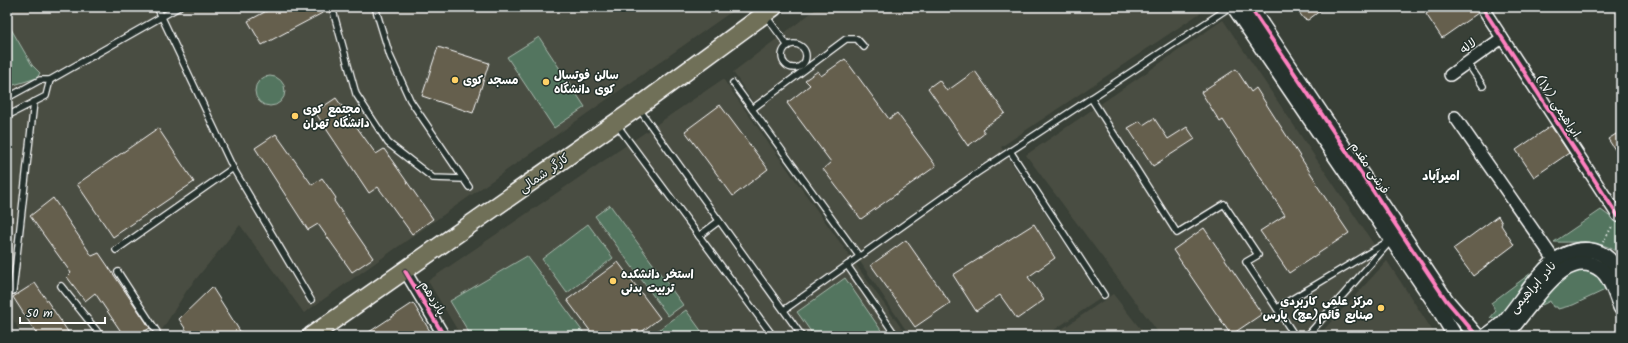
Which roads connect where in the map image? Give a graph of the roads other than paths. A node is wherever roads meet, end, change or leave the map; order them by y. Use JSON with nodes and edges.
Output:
{"nodes":[{"id":1,"x":157,"y":7,"type":"edge"},
{"id":2,"x":180,"y":7,"type":"edge"},
{"id":3,"x":332,"y":7,"type":"edge"},
{"id":4,"x":375,"y":7,"type":"edge"},
{"id":5,"x":1230,"y":7,"type":"edge"},
{"id":6,"x":1234,"y":7,"type":"edge"},
{"id":7,"x":1250,"y":7,"type":"edge"},
{"id":8,"x":1482,"y":7,"type":"edge"},
{"id":9,"x":770,"y":11,"type":"edge"},
{"id":10,"x":162,"y":17,"type":"junction"},
{"id":11,"x":1502,"y":38,"type":"junction"},
{"id":12,"x":788,"y":46,"type":"junction"},
{"id":13,"x":864,"y":47,"type":"dead end"},
{"id":14,"x":1467,"y":62,"type":"junction"},
{"id":15,"x":803,"y":68,"type":"junction"},
{"id":16,"x":1450,"y":75,"type":"dead end"},
{"id":17,"x":50,"y":80,"type":"junction"},
{"id":18,"x":733,"y":83,"type":"dead end"},
{"id":19,"x":1482,"y":86,"type":"dead end"},
{"id":20,"x":7,"y":98,"type":"edge"},
{"id":21,"x":1091,"y":98,"type":"junction"},
{"id":22,"x":34,"y":102,"type":"junction"},
{"id":23,"x":638,"y":108,"type":"junction"},
{"id":24,"x":752,"y":109,"type":"junction"},
{"id":25,"x":7,"y":116,"type":"edge"},
{"id":26,"x":1455,"y":117,"type":"dead end"},
{"id":27,"x":616,"y":123,"type":"junction"},
{"id":28,"x":1010,"y":151,"type":"junction"},
{"id":29,"x":233,"y":168,"type":"junction"},
{"id":30,"x":463,"y":179,"type":"junction"},
{"id":31,"x":469,"y":187,"type":"dead end"},
{"id":32,"x":1619,"y":215,"type":"edge"},
{"id":33,"x":719,"y":221,"type":"junction"},
{"id":34,"x":699,"y":236,"type":"junction"},
{"id":35,"x":1392,"y":239,"type":"junction"},
{"id":36,"x":116,"y":250,"type":"dead end"},
{"id":37,"x":859,"y":256,"type":"junction"},
{"id":38,"x":1555,"y":261,"type":"junction"},
{"id":39,"x":847,"y":265,"type":"junction"},
{"id":40,"x":405,"y":271,"type":"junction"},
{"id":41,"x":118,"y":272,"type":"dead end"},
{"id":42,"x":1621,"y":278,"type":"edge"},
{"id":43,"x":61,"y":286,"type":"dead end"},
{"id":44,"x":13,"y":291,"type":"dead end"},
{"id":45,"x":1104,"y":295,"type":"dead end"},
{"id":46,"x":311,"y":300,"type":"dead end"},
{"id":47,"x":1277,"y":308,"type":"junction"},
{"id":48,"x":1621,"y":308,"type":"edge"},
{"id":49,"x":784,"y":310,"type":"junction"},
{"id":50,"x":317,"y":334,"type":"edge"},
{"id":51,"x":101,"y":336,"type":"edge"},
{"id":52,"x":156,"y":336,"type":"edge"},
{"id":53,"x":444,"y":336,"type":"edge"},
{"id":54,"x":773,"y":336,"type":"edge"},
{"id":55,"x":802,"y":336,"type":"edge"},
{"id":56,"x":896,"y":336,"type":"edge"},
{"id":57,"x":1295,"y":336,"type":"edge"},
{"id":58,"x":1307,"y":336,"type":"edge"},
{"id":59,"x":1455,"y":336,"type":"edge"},
{"id":60,"x":1477,"y":336,"type":"edge"},
{"id":61,"x":1486,"y":336,"type":"edge"},
{"id":62,"x":1506,"y":336,"type":"edge"}],
"edges":[{"from":1,"to":10,"type":"lane"},
{"from":2,"to":10,"type":"lane"},
{"from":3,"to":30,"type":"lane"},
{"from":4,"to":30,"type":"lane"},
{"from":5,"to":21,"type":"lane"},
{"from":6,"to":35,"type":"street","name":"فرشی مقدم"},
{"from":7,"to":60,"type":"street","name":"فرشی مقدم"},
{"from":8,"to":11,"type":"street","name":"ابراهیمی (۱۷)"},
{"from":9,"to":12,"type":"lane"},
{"from":9,"to":23,"type":"main road","name":"کارگر شمالی"},
{"from":10,"to":17,"type":"lane"},
{"from":10,"to":29,"type":"lane"},
{"from":11,"to":14,"type":"street","name":"لاله"},
{"from":11,"to":32,"type":"street","name":"ابراهیمی (۱۷)"},
{"from":12,"to":15,"type":"lane"},
{"from":12,"to":15,"type":"lane"},
{"from":13,"to":15,"type":"lane"},
{"from":14,"to":16,"type":"street","name":"لاله"},
{"from":14,"to":19,"type":"lane"},
{"from":15,"to":24,"type":"lane"},
{"from":17,"to":20,"type":"lane"},
{"from":17,"to":22,"type":"lane"},
{"from":18,"to":24,"type":"lane"},
{"from":21,"to":28,"type":"lane"},
{"from":21,"to":47,"type":"lane"},
{"from":22,"to":25,"type":"lane"},
{"from":22,"to":44,"type":"lane"},
{"from":23,"to":27,"type":"main road","name":"کارگر شمالی"},
{"from":23,"to":33,"type":"lane"},
{"from":24,"to":37,"type":"lane"},
{"from":26,"to":38,"type":"street"},
{"from":27,"to":34,"type":"lane"},
{"from":27,"to":40,"type":"main road","name":"کارگر شمالی"},
{"from":28,"to":37,"type":"lane"},
{"from":28,"to":45,"type":"lane"},
{"from":29,"to":36,"type":"lane"},
{"from":29,"to":46,"type":"lane"},
{"from":30,"to":31,"type":"lane"},
{"from":33,"to":34,"type":"lane"},
{"from":33,"to":49,"type":"lane"},
{"from":34,"to":54,"type":"lane"},
{"from":35,"to":47,"type":"lane"},
{"from":35,"to":58,"type":"lane"},
{"from":35,"to":59,"type":"street","name":"فرشی مقدم"},
{"from":37,"to":39,"type":"lane"},
{"from":38,"to":42,"type":"street","name":"نادر ابراهیمی"},
{"from":38,"to":61,"type":"street","name":"نادر ابراهیمی"},
{"from":39,"to":49,"type":"lane"},
{"from":39,"to":56,"type":"lane"},
{"from":40,"to":50,"type":"main road","name":"کارگر شمالی"},
{"from":40,"to":53,"type":"street","name":"پانزدهم"},
{"from":41,"to":52,"type":"lane"},
{"from":43,"to":51,"type":"lane"},
{"from":47,"to":57,"type":"lane"},
{"from":48,"to":62,"type":"street","name":"نادر ابراهیمی"},
{"from":49,"to":55,"type":"lane"}]}
